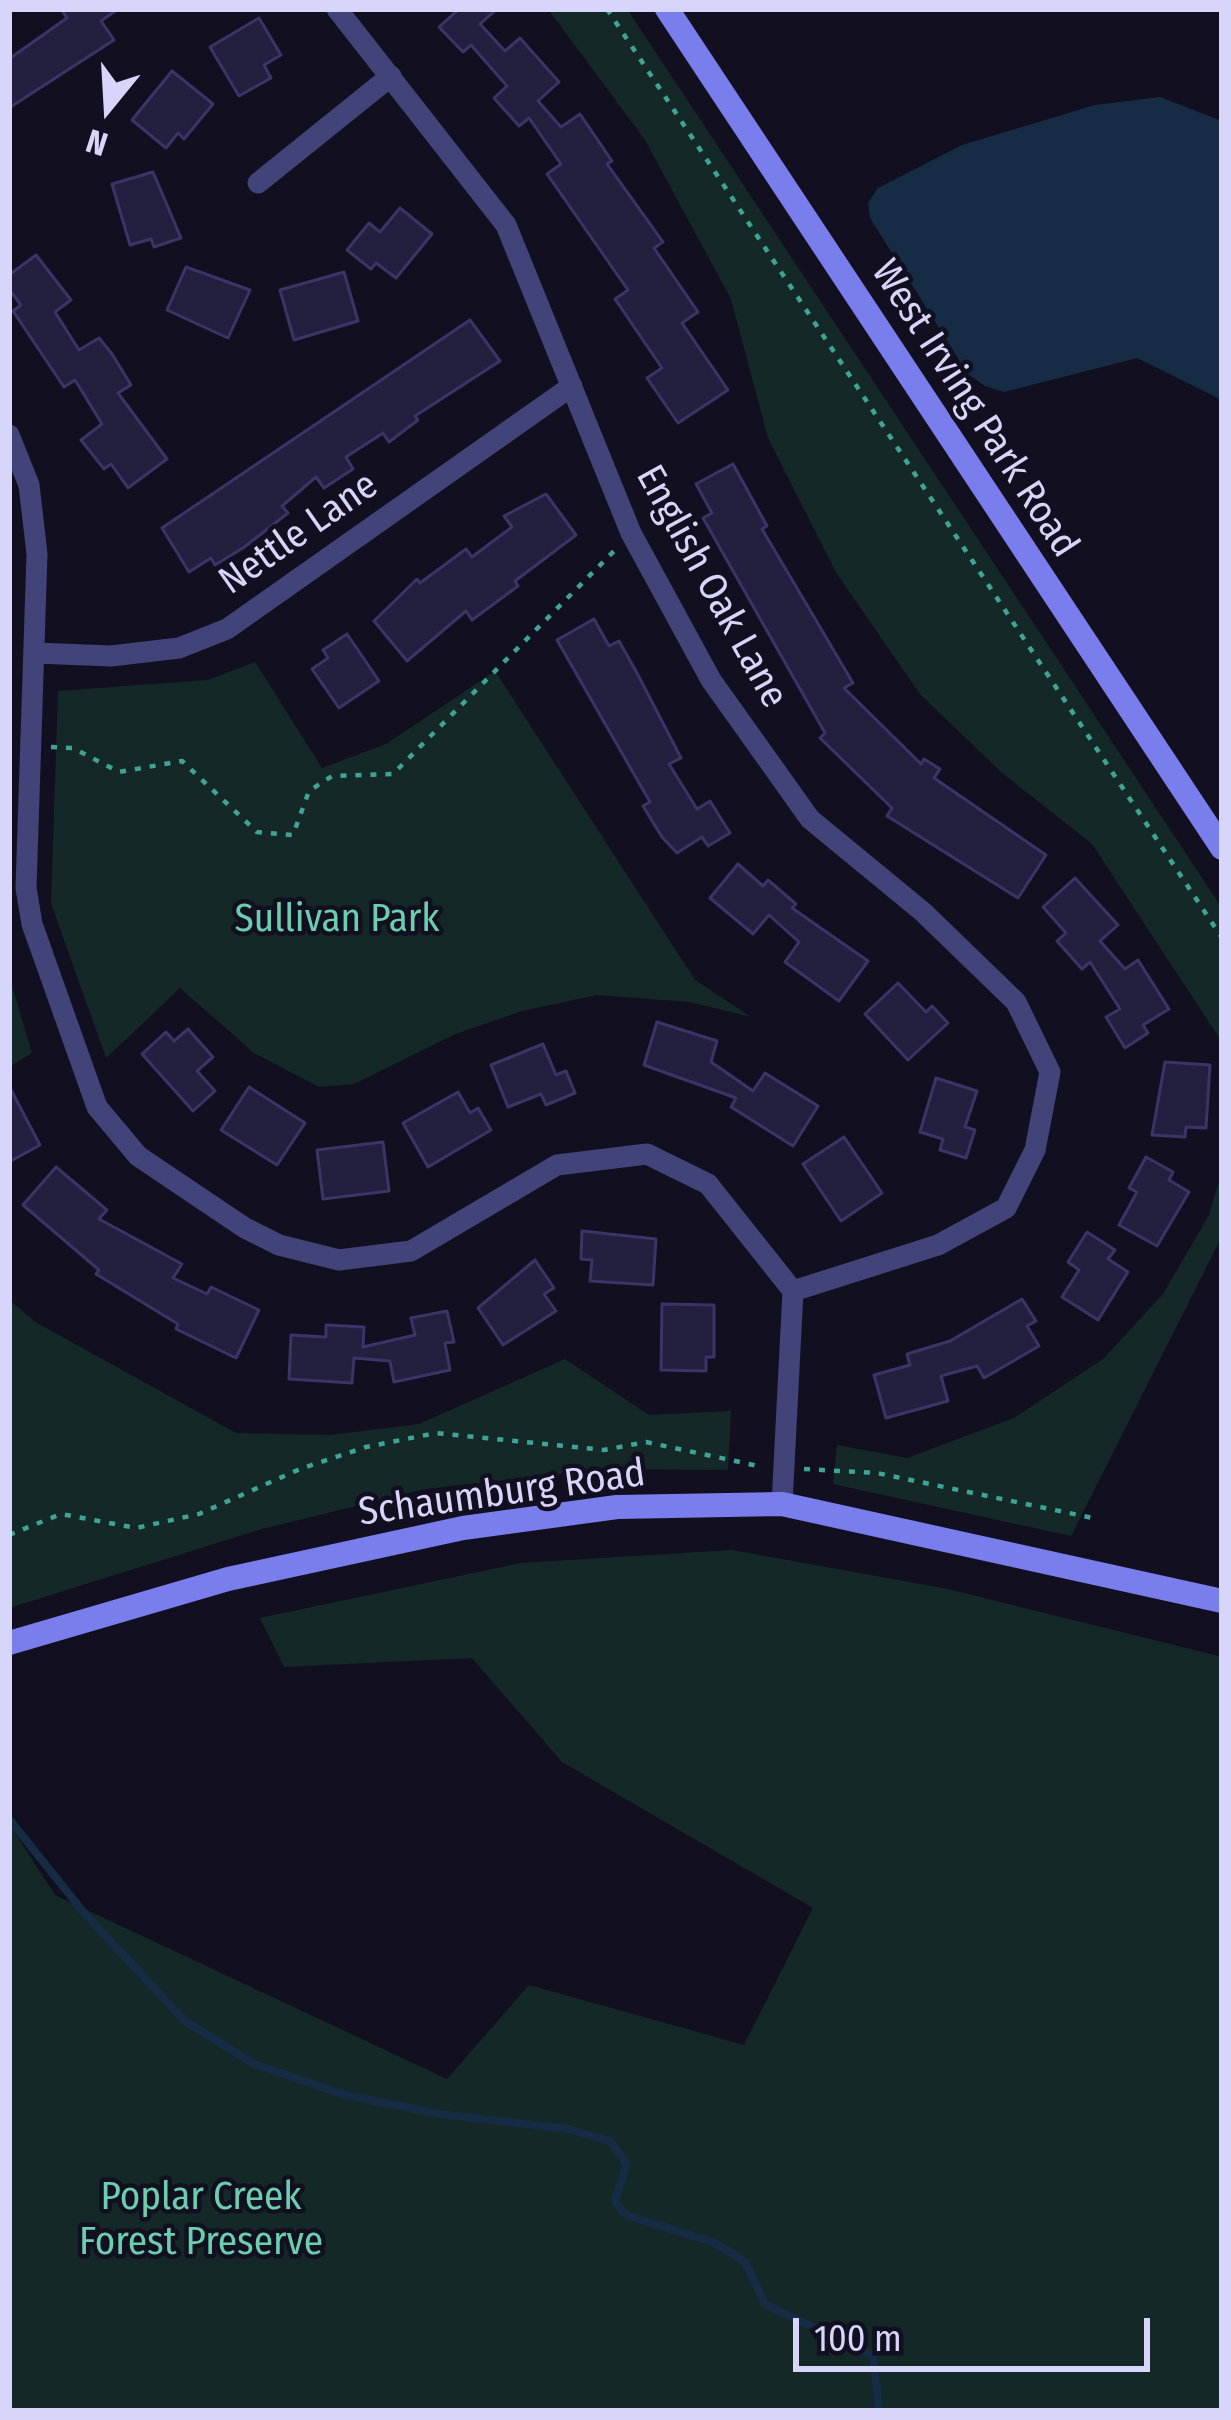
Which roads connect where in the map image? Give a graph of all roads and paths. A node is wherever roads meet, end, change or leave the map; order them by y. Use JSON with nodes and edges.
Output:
{"nodes":[{"id":1,"x":337,"y":9,"type":"edge"},
{"id":2,"x":607,"y":9,"type":"edge"},
{"id":3,"x":667,"y":9,"type":"edge"},
{"id":4,"x":391,"y":76,"type":"junction"},
{"id":5,"x":258,"y":183,"type":"dead end"},
{"id":6,"x":572,"y":386,"type":"junction"},
{"id":7,"x":9,"y":435,"type":"edge"},
{"id":8,"x":631,"y":533,"type":"junction"},
{"id":9,"x":35,"y":653,"type":"junction"},
{"id":10,"x":29,"y":746,"type":"junction"},
{"id":11,"x":1222,"y":848,"type":"edge"},
{"id":12,"x":1222,"y":938,"type":"edge"},
{"id":13,"x":793,"y":1291,"type":"junction"},
{"id":14,"x":786,"y":1468,"type":"junction"},
{"id":15,"x":782,"y":1504,"type":"junction"},
{"id":16,"x":1093,"y":1518,"type":"dead end"},
{"id":17,"x":9,"y":1535,"type":"edge"},
{"id":18,"x":1222,"y":1601,"type":"edge"},
{"id":19,"x":9,"y":1643,"type":"edge"}],
"edges":[{"from":1,"to":4,"type":"street","name":"English Oak Lane"},
{"from":2,"to":12,"type":"path"},
{"from":3,"to":11,"type":"main road","name":"West Irving Park Road"},
{"from":4,"to":5,"type":"street"},
{"from":4,"to":6,"type":"street","name":"English Oak Lane"},
{"from":6,"to":8,"type":"street","name":"English Oak Lane"},
{"from":6,"to":9,"type":"street","name":"Nettle Lane"},
{"from":7,"to":9,"type":"street"},
{"from":8,"to":10,"type":"path"},
{"from":8,"to":13,"type":"street","name":"English Oak Lane"},
{"from":9,"to":10,"type":"street"},
{"from":10,"to":13,"type":"street"},
{"from":13,"to":14,"type":"street"},
{"from":14,"to":15,"type":"street"},
{"from":14,"to":16,"type":"path"},
{"from":14,"to":17,"type":"path"},
{"from":15,"to":18,"type":"main road","name":"Schaumburg Road"},
{"from":15,"to":19,"type":"main road","name":"Schaumburg Road"}]}
